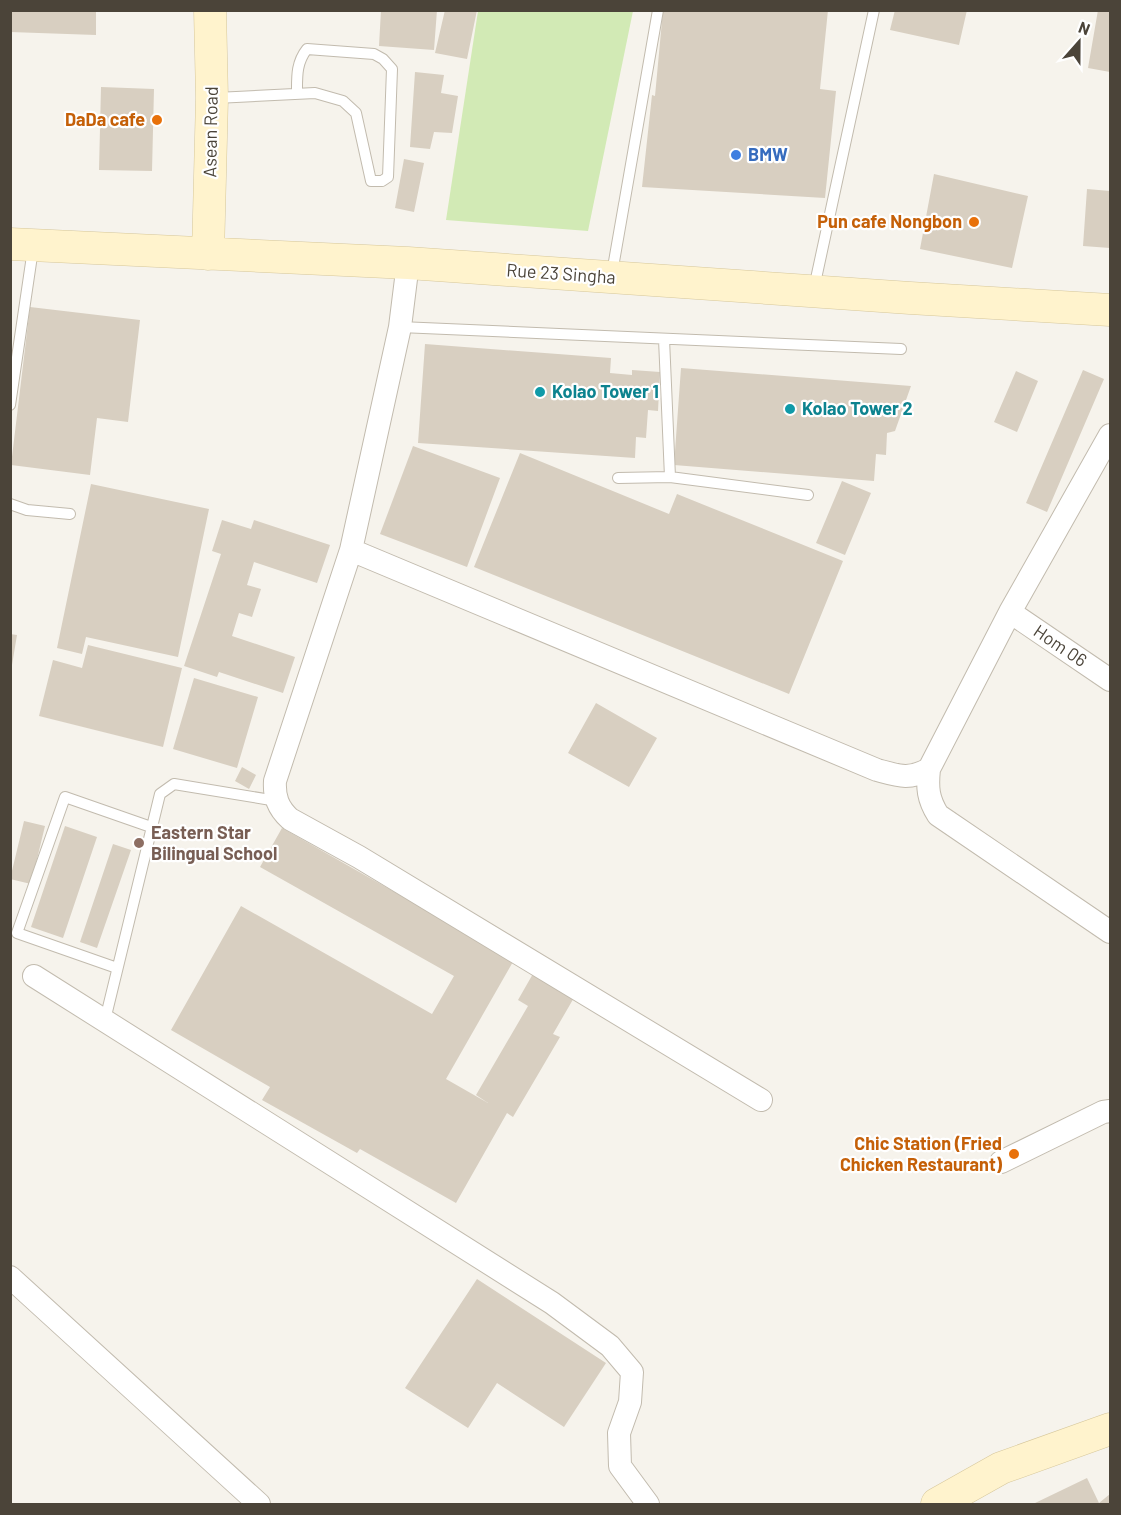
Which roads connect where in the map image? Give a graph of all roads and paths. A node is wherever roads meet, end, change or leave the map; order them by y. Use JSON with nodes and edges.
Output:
{"nodes":[{"id":1,"x":210,"y":10,"type":"edge"},
{"id":2,"x":658,"y":10,"type":"edge"},
{"id":3,"x":874,"y":10,"type":"edge"},
{"id":4,"x":297,"y":94,"type":"junction"},
{"id":5,"x":212,"y":98,"type":"junction"},
{"id":6,"x":22,"y":245,"type":"edge"},
{"id":7,"x":208,"y":254,"type":"junction"},
{"id":8,"x":408,"y":263,"type":"junction"},
{"id":9,"x":611,"y":278,"type":"junction"},
{"id":10,"x":814,"y":292,"type":"junction"},
{"id":11,"x":1110,"y":310,"type":"edge"},
{"id":12,"x":400,"y":327,"type":"junction"},
{"id":13,"x":664,"y":339,"type":"junction"},
{"id":14,"x":901,"y":349,"type":"dead end"},
{"id":15,"x":10,"y":405,"type":"edge"},
{"id":16,"x":1110,"y":435,"type":"edge"},
{"id":17,"x":670,"y":477,"type":"junction"},
{"id":18,"x":618,"y":478,"type":"dead end"},
{"id":19,"x":808,"y":495,"type":"dead end"},
{"id":20,"x":10,"y":504,"type":"edge"},
{"id":21,"x":70,"y":513,"type":"dead end"},
{"id":22,"x":351,"y":550,"type":"junction"},
{"id":23,"x":1010,"y":612,"type":"junction"},
{"id":24,"x":1110,"y":680,"type":"edge"},
{"id":25,"x":929,"y":769,"type":"junction"},
{"id":26,"x":277,"y":801,"type":"junction"},
{"id":27,"x":151,"y":827,"type":"junction"},
{"id":28,"x":1110,"y":932,"type":"edge"},
{"id":29,"x":117,"y":968,"type":"junction"},
{"id":30,"x":34,"y":976,"type":"dead end"},
{"id":31,"x":105,"y":1020,"type":"junction"},
{"id":32,"x":761,"y":1100,"type":"dead end"},
{"id":33,"x":1110,"y":1111,"type":"edge"},
{"id":34,"x":1001,"y":1162,"type":"dead end"},
{"id":35,"x":10,"y":1277,"type":"edge"},
{"id":36,"x":1110,"y":1429,"type":"edge"},
{"id":37,"x":259,"y":1504,"type":"edge"},
{"id":38,"x":648,"y":1504,"type":"edge"},
{"id":39,"x":937,"y":1504,"type":"edge"}],
"edges":[{"from":1,"to":5,"type":"main road","name":"Asean Road"},
{"from":2,"to":9,"type":"lane"},
{"from":3,"to":10,"type":"lane"},
{"from":4,"to":4,"type":"lane"},
{"from":4,"to":5,"type":"lane"},
{"from":5,"to":7,"type":"main road","name":"Asean Road"},
{"from":6,"to":7,"type":"main road","name":"Rue 23 Singha"},
{"from":6,"to":15,"type":"lane"},
{"from":7,"to":8,"type":"main road","name":"Rue 23 Singha"},
{"from":8,"to":9,"type":"main road","name":"Rue 23 Singha"},
{"from":8,"to":12,"type":"street"},
{"from":9,"to":10,"type":"main road","name":"Rue 23 Singha"},
{"from":10,"to":11,"type":"main road","name":"Rue 23 Singha"},
{"from":12,"to":13,"type":"lane"},
{"from":12,"to":22,"type":"street"},
{"from":13,"to":14,"type":"lane"},
{"from":13,"to":17,"type":"lane"},
{"from":16,"to":23,"type":"street"},
{"from":17,"to":18,"type":"lane"},
{"from":17,"to":19,"type":"lane"},
{"from":20,"to":21,"type":"lane"},
{"from":22,"to":25,"type":"street"},
{"from":22,"to":26,"type":"street"},
{"from":23,"to":24,"type":"street","name":"Hom 06"},
{"from":23,"to":25,"type":"street"},
{"from":25,"to":28,"type":"street"},
{"from":26,"to":27,"type":"lane"},
{"from":26,"to":32,"type":"street"},
{"from":27,"to":29,"type":"lane"},
{"from":27,"to":29,"type":"lane"},
{"from":29,"to":31,"type":"lane"},
{"from":30,"to":31,"type":"street"},
{"from":31,"to":38,"type":"street"},
{"from":33,"to":34,"type":"street"},
{"from":35,"to":37,"type":"street"},
{"from":36,"to":39,"type":"main road"}]}
